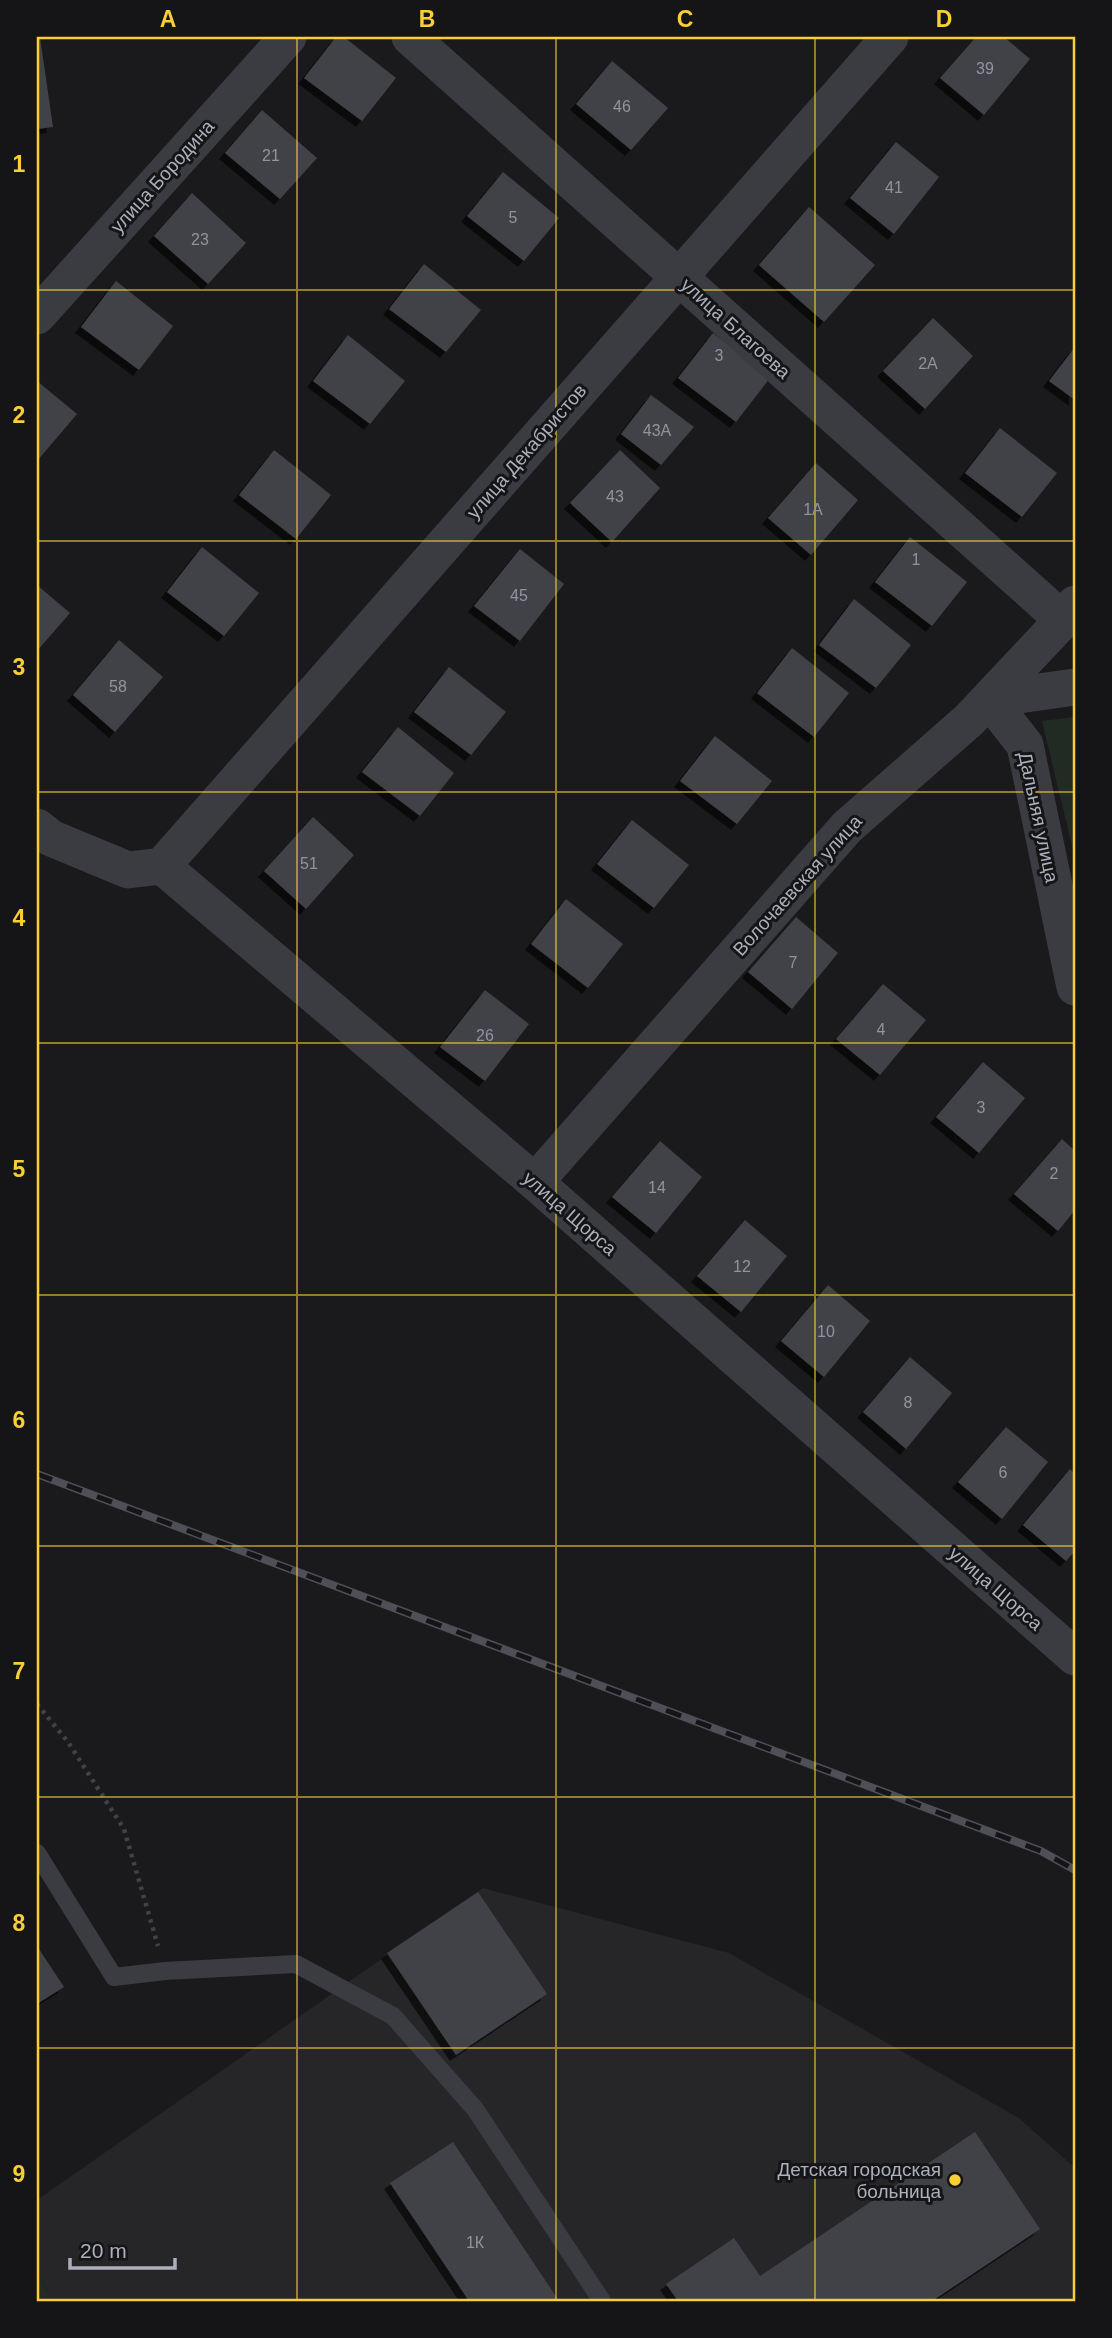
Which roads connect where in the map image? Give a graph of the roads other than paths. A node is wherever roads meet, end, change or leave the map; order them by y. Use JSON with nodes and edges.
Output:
{"nodes":[{"id":1,"x":288,"y":37,"type":"edge"},
{"id":2,"x":410,"y":37,"type":"edge"},
{"id":3,"x":890,"y":37,"type":"edge"},
{"id":4,"x":678,"y":276,"type":"junction"},
{"id":5,"x":37,"y":316,"type":"edge"},
{"id":6,"x":1069,"y":612,"type":"edge"},
{"id":7,"x":1075,"y":687,"type":"edge"},
{"id":8,"x":989,"y":699,"type":"junction"},
{"id":9,"x":37,"y":827,"type":"edge"},
{"id":10,"x":162,"y":866,"type":"junction"},
{"id":11,"x":1075,"y":987,"type":"edge"},
{"id":12,"x":535,"y":1182,"type":"junction"},
{"id":13,"x":1075,"y":1657,"type":"edge"},
{"id":14,"x":37,"y":1853,"type":"edge"},
{"id":15,"x":602,"y":2301,"type":"edge"}],
"edges":[{"from":1,"to":5,"type":"street","name":"улица Бородина"},
{"from":2,"to":4,"type":"street","name":"улица Благоева"},
{"from":3,"to":4,"type":"street","name":"улица Декабристов"},
{"from":4,"to":6,"type":"street","name":"улица Благоева"},
{"from":4,"to":10,"type":"street","name":"улица Декабристов"},
{"from":6,"to":8,"type":"street","name":"Волочаевская улица"},
{"from":7,"to":8,"type":"street"},
{"from":8,"to":11,"type":"street","name":"Дальняя улица"},
{"from":8,"to":12,"type":"street","name":"Волочаевская улица"},
{"from":9,"to":10,"type":"street"},
{"from":10,"to":12,"type":"street","name":"улица Щорса"},
{"from":12,"to":13,"type":"street","name":"улица Щорса"},
{"from":14,"to":15,"type":"lane"}]}
